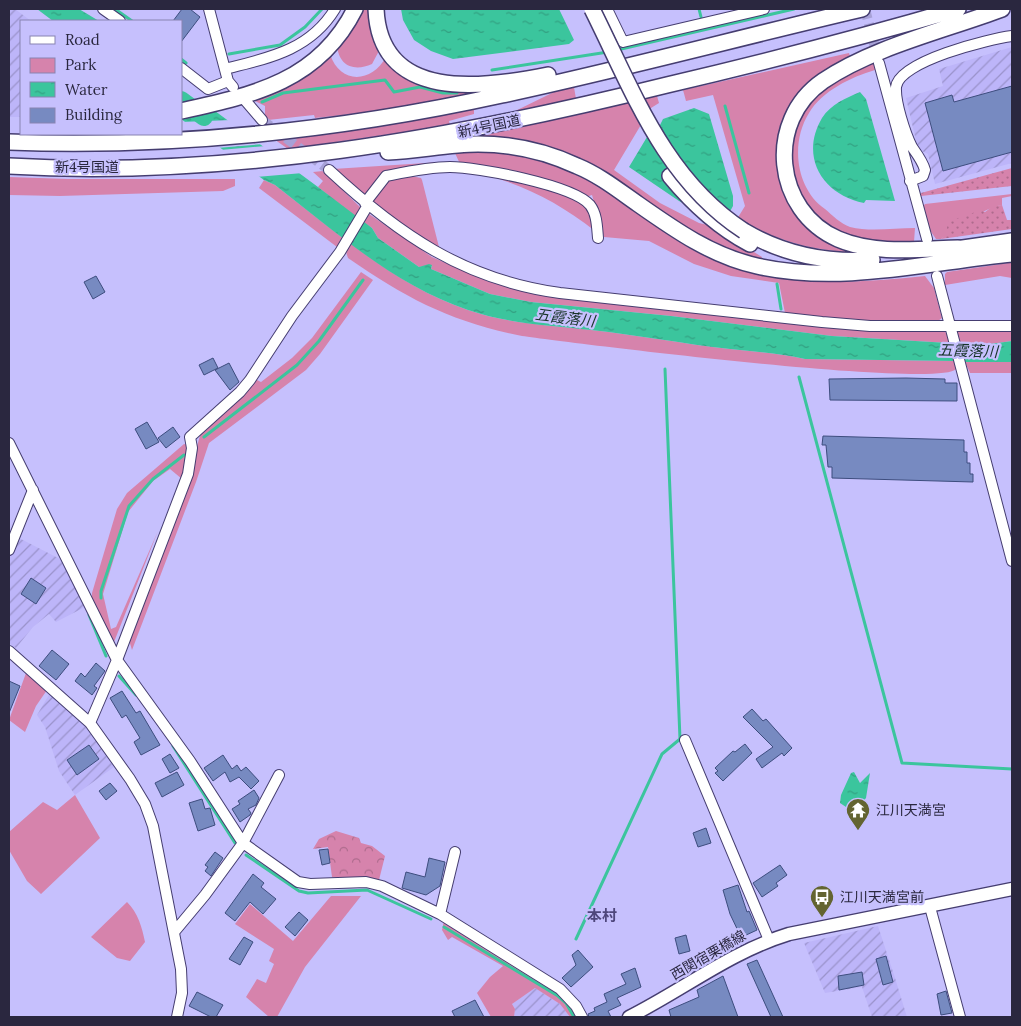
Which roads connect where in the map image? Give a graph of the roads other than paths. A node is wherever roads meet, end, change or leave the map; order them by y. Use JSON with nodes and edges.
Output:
{"nodes":[{"id":1,"x":103,"y":9,"type":"edge"},
{"id":2,"x":209,"y":9,"type":"edge"},
{"id":3,"x":335,"y":9,"type":"edge"},
{"id":4,"x":355,"y":9,"type":"edge"},
{"id":5,"x":376,"y":9,"type":"edge"},
{"id":6,"x":582,"y":9,"type":"edge"},
{"id":7,"x":592,"y":9,"type":"edge"},
{"id":8,"x":606,"y":9,"type":"edge"},
{"id":9,"x":764,"y":9,"type":"edge"},
{"id":10,"x":862,"y":9,"type":"edge"},
{"id":11,"x":958,"y":9,"type":"edge"},
{"id":12,"x":1002,"y":9,"type":"edge"},
{"id":13,"x":119,"y":20,"type":"edge"},
{"id":14,"x":771,"y":30,"type":"junction"},
{"id":15,"x":1012,"y":36,"type":"edge"},
{"id":16,"x":879,"y":63,"type":"tunnel mouth"},
{"id":17,"x":182,"y":69,"type":"edge"},
{"id":18,"x":226,"y":69,"type":"junction"},
{"id":19,"x":244,"y":99,"type":"dead end"},
{"id":20,"x":182,"y":111,"type":"edge"},
{"id":21,"x":263,"y":126,"type":"junction"},
{"id":22,"x":9,"y":142,"type":"edge"},
{"id":23,"x":294,"y":155,"type":"junction"},
{"id":24,"x":9,"y":166,"type":"edge"},
{"id":25,"x":329,"y":170,"type":"tunnel mouth"},
{"id":26,"x":910,"y":181,"type":"junction"},
{"id":27,"x":365,"y":208,"type":"junction"},
{"id":28,"x":741,"y":235,"type":"junction"},
{"id":29,"x":598,"y":238,"type":"dead end"},
{"id":30,"x":927,"y":240,"type":"dead end"},
{"id":31,"x":1012,"y":240,"type":"edge"},
{"id":32,"x":958,"y":248,"type":"junction"},
{"id":33,"x":1012,"y":254,"type":"edge"},
{"id":34,"x":860,"y":271,"type":"junction"},
{"id":35,"x":937,"y":276,"type":"dead end"},
{"id":36,"x":1012,"y":326,"type":"edge"},
{"id":37,"x":950,"y":330,"type":"junction"},
{"id":38,"x":9,"y":443,"type":"edge"},
{"id":39,"x":33,"y":490,"type":"junction"},
{"id":40,"x":9,"y":550,"type":"edge"},
{"id":41,"x":1012,"y":561,"type":"edge"},
{"id":42,"x":9,"y":652,"type":"edge"},
{"id":43,"x":118,"y":660,"type":"junction"},
{"id":44,"x":90,"y":722,"type":"junction"},
{"id":45,"x":685,"y":740,"type":"dead end"},
{"id":46,"x":279,"y":775,"type":"dead end"},
{"id":47,"x":243,"y":843,"type":"junction"},
{"id":48,"x":455,"y":852,"type":"dead end"},
{"id":49,"x":1012,"y":889,"type":"edge"},
{"id":50,"x":930,"y":907,"type":"junction"},
{"id":51,"x":440,"y":914,"type":"junction"},
{"id":52,"x":174,"y":931,"type":"junction"},
{"id":53,"x":769,"y":940,"type":"junction"},
{"id":54,"x":177,"y":1017,"type":"edge"},
{"id":55,"x":582,"y":1017,"type":"edge"},
{"id":56,"x":629,"y":1017,"type":"edge"},
{"id":57,"x":960,"y":1017,"type":"edge"}],
"edges":[{"from":1,"to":13,"type":"street"},
{"from":2,"to":18,"type":"street"},
{"from":3,"to":18,"type":"street"},
{"from":4,"to":20,"type":"highway"},
{"from":5,"to":14,"type":"highway"},
{"from":6,"to":28,"type":"highway"},
{"from":7,"to":28,"type":"highway","bridge":true},
{"from":8,"to":9,"type":"street"},
{"from":10,"to":14,"type":"highway","name":"新4号国道"},
{"from":11,"to":23,"type":"highway","name":"新4号国道"},
{"from":12,"to":32,"type":"highway"},
{"from":14,"to":21,"type":"highway","name":"新4号国道"},
{"from":15,"to":26,"type":"street"},
{"from":16,"to":26,"type":"street"},
{"from":17,"to":18,"type":"street"},
{"from":19,"to":21,"type":"street"},
{"from":21,"to":22,"type":"highway","name":"新4号国道"},
{"from":23,"to":24,"type":"highway","name":"新4号国道"},
{"from":23,"to":34,"type":"highway"},
{"from":25,"to":27,"type":"street"},
{"from":26,"to":30,"type":"street"},
{"from":27,"to":29,"type":"street"},
{"from":27,"to":37,"type":"street"},
{"from":27,"to":43,"type":"street"},
{"from":28,"to":32,"type":"highway"},
{"from":28,"to":34,"type":"highway"},
{"from":31,"to":32,"type":"highway"},
{"from":33,"to":34,"type":"highway"},
{"from":35,"to":37,"type":"street"},
{"from":36,"to":37,"type":"street"},
{"from":37,"to":41,"type":"street"},
{"from":38,"to":39,"type":"street"},
{"from":39,"to":40,"type":"street"},
{"from":39,"to":43,"type":"street"},
{"from":42,"to":44,"type":"street"},
{"from":43,"to":44,"type":"street"},
{"from":43,"to":47,"type":"street"},
{"from":44,"to":52,"type":"street"},
{"from":45,"to":53,"type":"street"},
{"from":46,"to":47,"type":"street"},
{"from":47,"to":51,"type":"street"},
{"from":47,"to":52,"type":"street"},
{"from":48,"to":51,"type":"street"},
{"from":49,"to":50,"type":"main road","name":"西関宿栗橋線"},
{"from":50,"to":53,"type":"main road","name":"西関宿栗橋線"},
{"from":50,"to":57,"type":"street"},
{"from":51,"to":55,"type":"street"},
{"from":52,"to":54,"type":"street"},
{"from":53,"to":56,"type":"main road","name":"西関宿栗橋線"}]}
